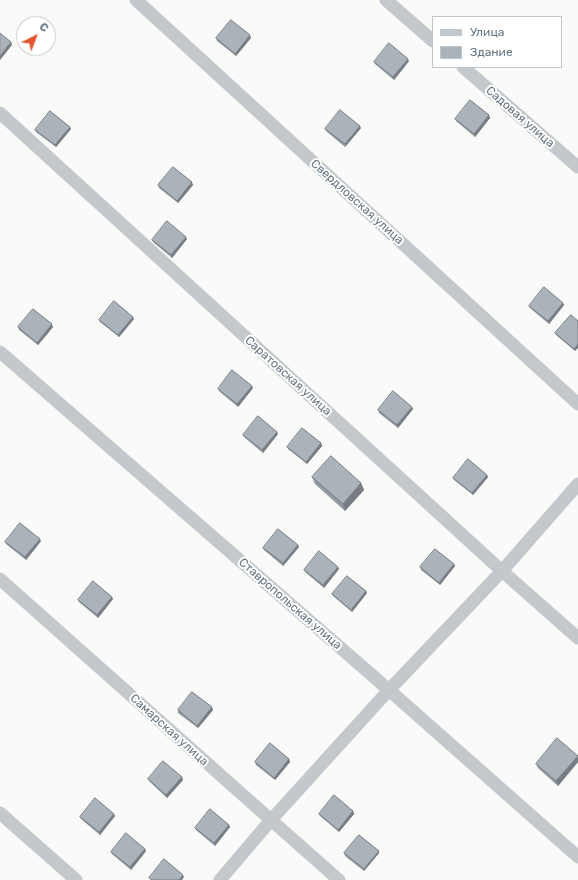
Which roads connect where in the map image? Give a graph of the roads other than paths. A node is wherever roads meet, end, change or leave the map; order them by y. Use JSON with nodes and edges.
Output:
{"nodes":[{"id":1,"x":136,"y":0,"type":"edge"},
{"id":2,"x":386,"y":0,"type":"edge"},
{"id":3,"x":432,"y":40,"type":"edge"},
{"id":4,"x":464,"y":68,"type":"edge"},
{"id":5,"x":0,"y":113,"type":"edge"},
{"id":6,"x":578,"y":167,"type":"edge"},
{"id":7,"x":0,"y":352,"type":"edge"},
{"id":8,"x":578,"y":404,"type":"edge"},
{"id":9,"x":578,"y":484,"type":"edge"},
{"id":10,"x":502,"y":571,"type":"junction"},
{"id":11,"x":0,"y":579,"type":"edge"},
{"id":12,"x":578,"y":638,"type":"edge"},
{"id":13,"x":389,"y":690,"type":"junction"},
{"id":14,"x":0,"y":812,"type":"edge"},
{"id":15,"x":271,"y":820,"type":"junction"},
{"id":16,"x":578,"y":857,"type":"edge"},
{"id":17,"x":76,"y":880,"type":"edge"},
{"id":18,"x":220,"y":880,"type":"edge"},
{"id":19,"x":339,"y":880,"type":"edge"}],
"edges":[{"from":1,"to":8,"type":"street","name":"Свердловская улица"},
{"from":2,"to":3,"type":"street"},
{"from":4,"to":6,"type":"street","name":"Садовая улица"},
{"from":5,"to":10,"type":"street","name":"Саратовская улица"},
{"from":7,"to":13,"type":"street","name":"Ставропольская улица"},
{"from":9,"to":10,"type":"street"},
{"from":10,"to":12,"type":"street","name":"Саратовская улица"},
{"from":10,"to":13,"type":"street"},
{"from":11,"to":15,"type":"street","name":"Самарская улица"},
{"from":13,"to":15,"type":"street"},
{"from":13,"to":16,"type":"street","name":"Ставропольская улица"},
{"from":14,"to":17,"type":"street"},
{"from":15,"to":18,"type":"street"},
{"from":15,"to":19,"type":"street","name":"Самарская улица"}]}
